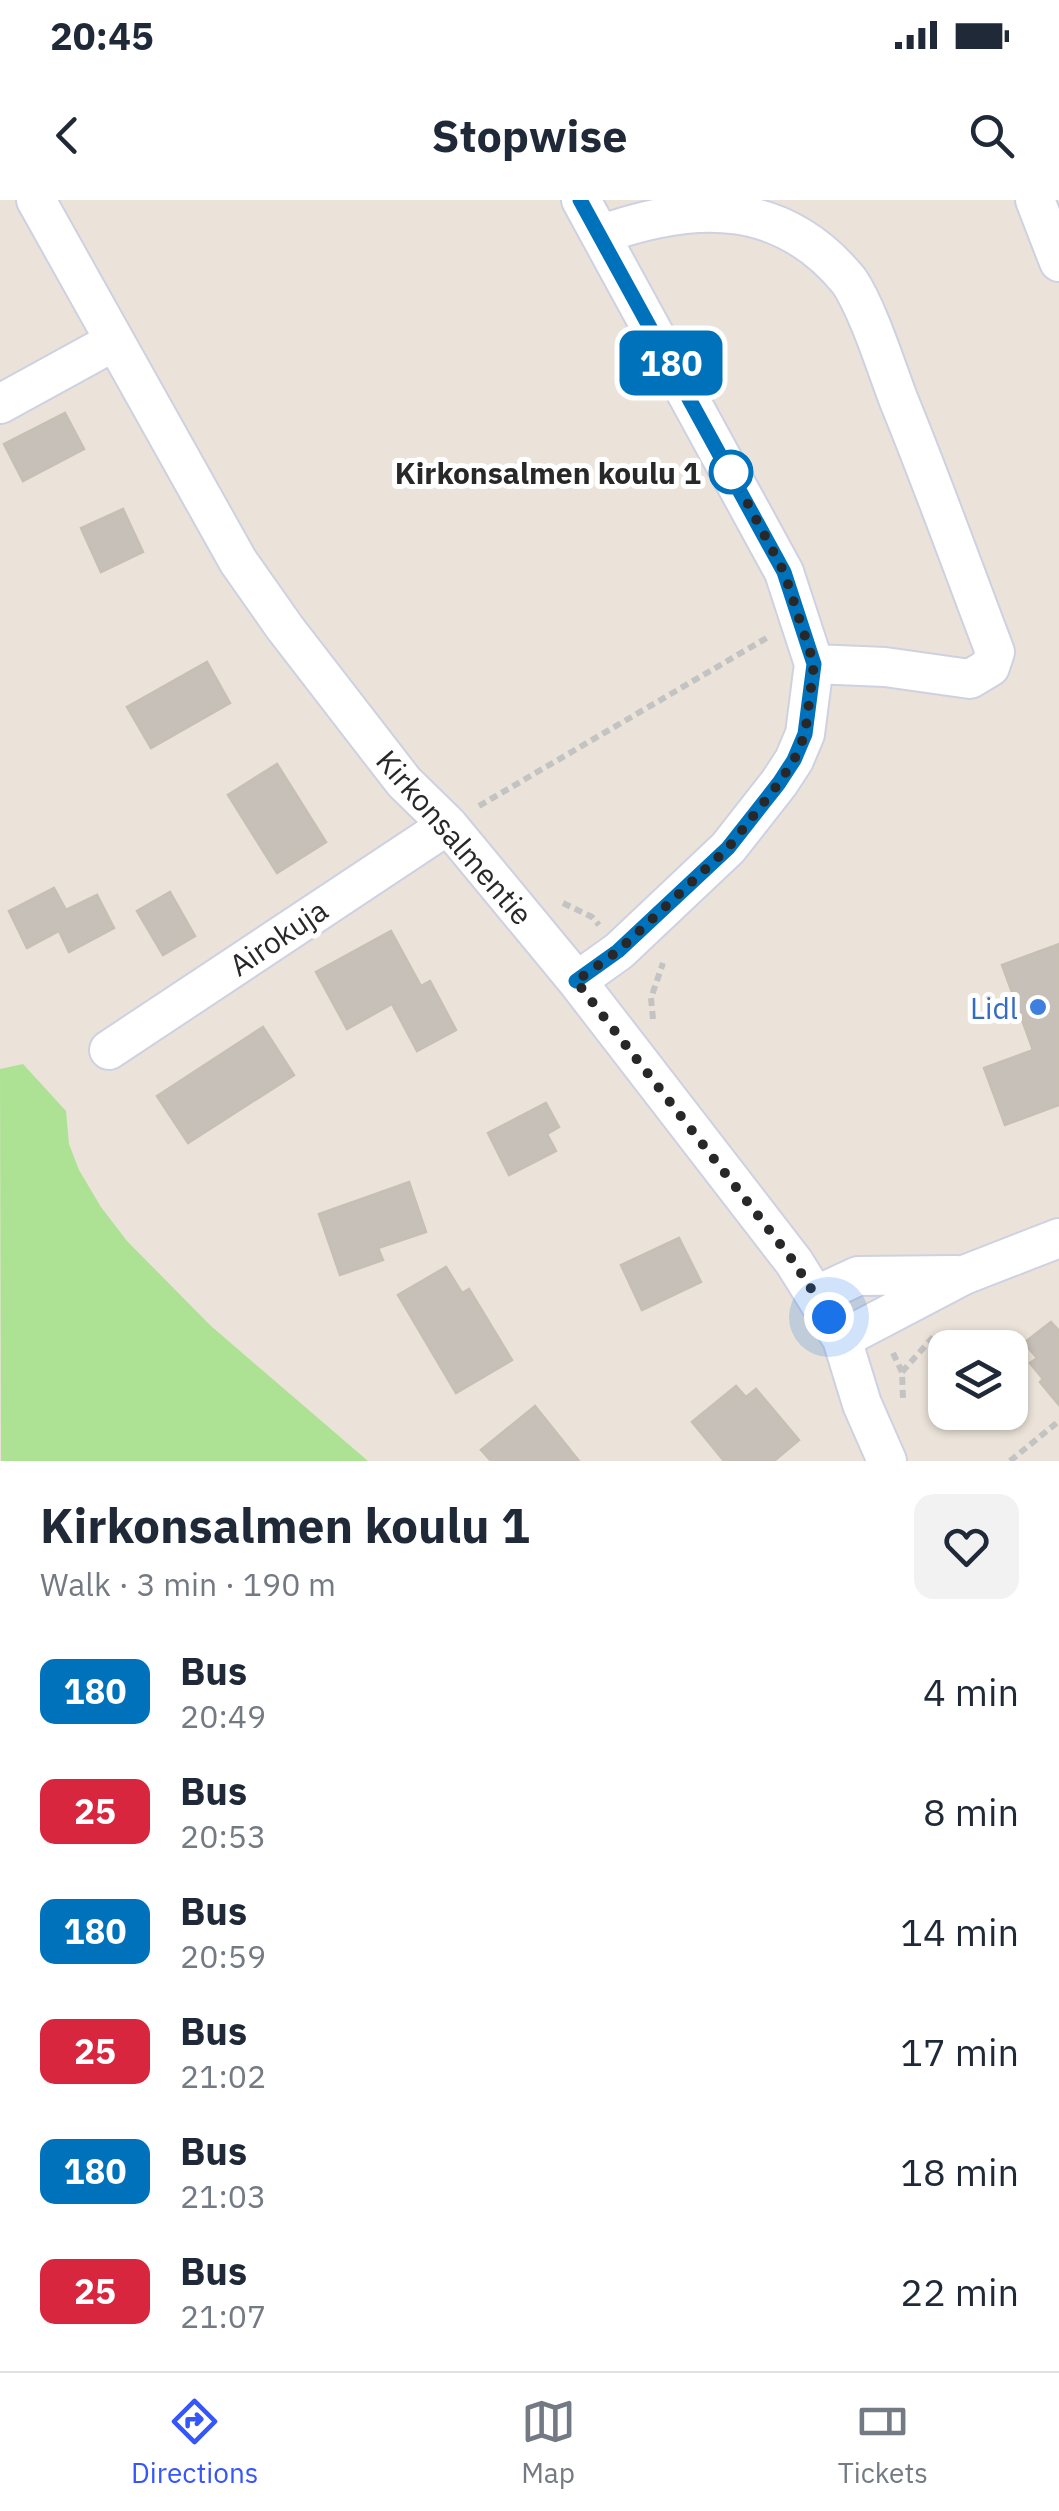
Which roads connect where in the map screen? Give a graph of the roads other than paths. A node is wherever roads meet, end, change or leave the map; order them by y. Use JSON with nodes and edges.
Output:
{"nodes":[{"id":1,"x":36,"y":200,"type":"edge"},
{"id":2,"x":580,"y":200,"type":"edge"},
{"id":3,"x":1035,"y":200,"type":"edge"},
{"id":4,"x":600,"y":235,"type":"junction"},
{"id":5,"x":1059,"y":262,"type":"edge"},
{"id":6,"x":113,"y":342,"type":"junction"},
{"id":7,"x":0,"y":404,"type":"edge"},
{"id":8,"x":814,"y":664,"type":"junction"},
{"id":9,"x":448,"y":825,"type":"junction"},
{"id":10,"x":576,"y":981,"type":"junction"},
{"id":11,"x":109,"y":1050,"type":"dead end"},
{"id":12,"x":1059,"y":1238,"type":"edge"},
{"id":13,"x":964,"y":1275,"type":"junction"},
{"id":14,"x":817,"y":1295,"type":"junction"},
{"id":15,"x":842,"y":1338,"type":"junction"},
{"id":16,"x":887,"y":1461,"type":"edge"}],
"edges":[{"from":1,"to":6,"type":"street","name":"Kirkonsalmentie"},
{"from":2,"to":4,"type":"street"},
{"from":3,"to":5,"type":"street"},
{"from":4,"to":8,"type":"street"},
{"from":4,"to":8,"type":"street"},
{"from":6,"to":7,"type":"street"},
{"from":6,"to":9,"type":"street","name":"Kirkonsalmentie"},
{"from":8,"to":10,"type":"street"},
{"from":9,"to":10,"type":"street","name":"Kirkonsalmentie"},
{"from":9,"to":11,"type":"street","name":"Airokuja"},
{"from":10,"to":14,"type":"street","name":"Kirkonsalmentie"},
{"from":12,"to":13,"type":"street"},
{"from":13,"to":14,"type":"street"},
{"from":13,"to":15,"type":"street"},
{"from":14,"to":15,"type":"street","name":"Kirkonsalmentie"},
{"from":15,"to":16,"type":"street","name":"Kirkonsalmentie"}]}
